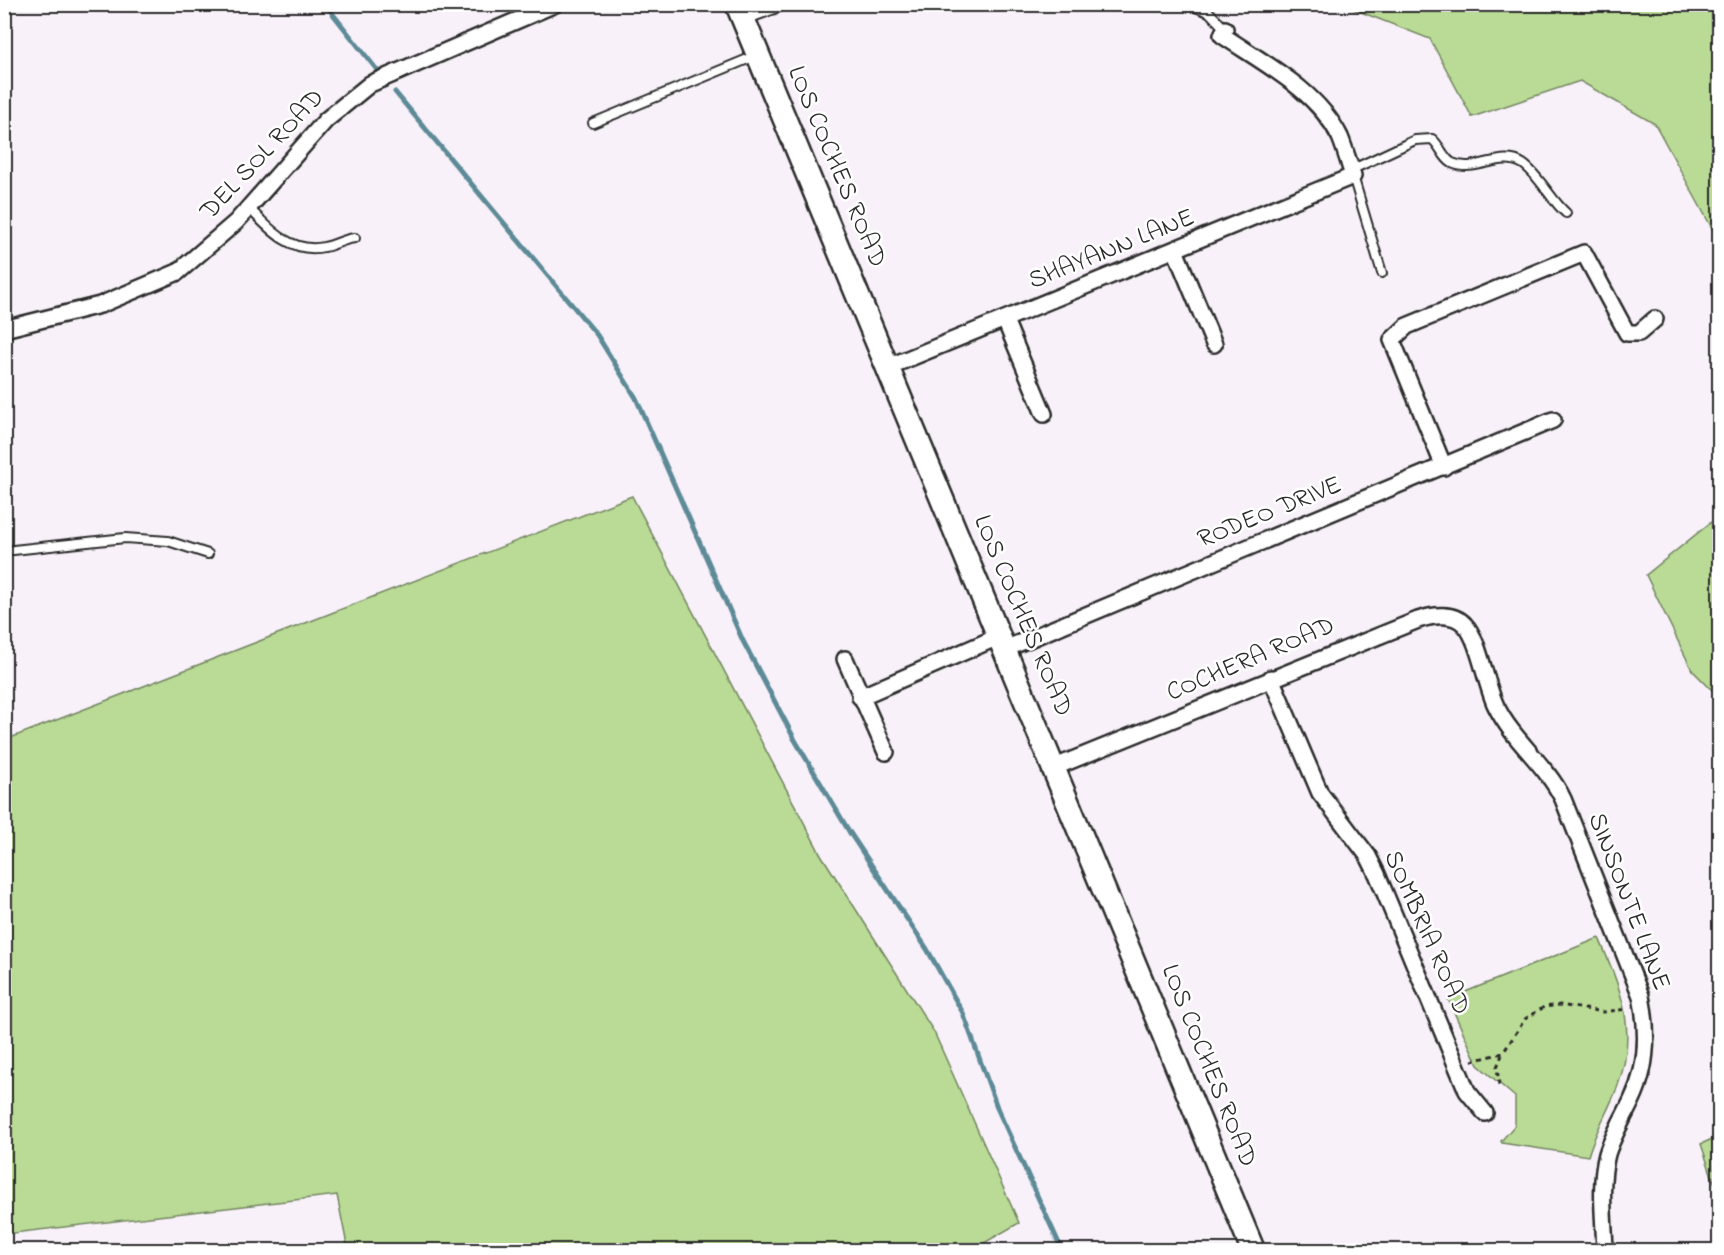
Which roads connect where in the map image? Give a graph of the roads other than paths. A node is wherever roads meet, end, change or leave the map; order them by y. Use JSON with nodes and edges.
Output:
{"nodes":[{"id":1,"x":555,"y":4,"type":"edge"},
{"id":2,"x":788,"y":4,"type":"edge"},
{"id":3,"x":1187,"y":4,"type":"edge"},
{"id":4,"x":740,"y":13,"type":"edge"},
{"id":5,"x":1225,"y":29,"type":"joint"},
{"id":6,"x":758,"y":55,"type":"junction"},
{"id":7,"x":593,"y":123,"type":"dead end"},
{"id":8,"x":1352,"y":173,"type":"junction"},
{"id":9,"x":248,"y":207,"type":"junction"},
{"id":10,"x":1566,"y":213,"type":"dead end"},
{"id":11,"x":355,"y":238,"type":"dead end"},
{"id":12,"x":1175,"y":250,"type":"junction"},
{"id":13,"x":1382,"y":273,"type":"dead end"},
{"id":14,"x":1655,"y":319,"type":"dead end"},
{"id":15,"x":1005,"y":320,"type":"junction"},
{"id":16,"x":4,"y":328,"type":"edge"},
{"id":17,"x":1214,"y":344,"type":"dead end"},
{"id":18,"x":888,"y":367,"type":"junction"},
{"id":19,"x":1044,"y":414,"type":"dead end"},
{"id":20,"x":1553,"y":420,"type":"dead end"},
{"id":21,"x":1444,"y":467,"type":"junction"},
{"id":22,"x":4,"y":551,"type":"edge"},
{"id":23,"x":208,"y":554,"type":"dead end"},
{"id":24,"x":1467,"y":627,"type":"joint"},
{"id":25,"x":1002,"y":642,"type":"junction"},
{"id":26,"x":845,"y":659,"type":"dead end"},
{"id":27,"x":1271,"y":678,"type":"junction"},
{"id":28,"x":860,"y":697,"type":"junction"},
{"id":29,"x":886,"y":752,"type":"dead end"},
{"id":30,"x":1055,"y":767,"type":"junction"},
{"id":31,"x":1485,"y":1113,"type":"dead end"},
{"id":32,"x":1253,"y":1251,"type":"edge"},
{"id":33,"x":1605,"y":1251,"type":"edge"}],
"edges":[{"from":1,"to":9,"type":"street","name":"DEL SOL ROAD"},
{"from":2,"to":4,"type":"lane"},
{"from":3,"to":5,"type":"lane"},
{"from":4,"to":6,"type":"main road","name":"LOS COCHES ROAD"},
{"from":5,"to":8,"type":"street"},
{"from":6,"to":7,"type":"lane"},
{"from":6,"to":18,"type":"main road","name":"LOS COCHES ROAD"},
{"from":8,"to":10,"type":"lane"},
{"from":8,"to":12,"type":"street","name":"SHAYANN LANE"},
{"from":8,"to":13,"type":"lane"},
{"from":9,"to":11,"type":"lane"},
{"from":9,"to":16,"type":"street","name":"DEL SOL ROAD"},
{"from":12,"to":15,"type":"street","name":"SHAYANN LANE"},
{"from":12,"to":17,"type":"street"},
{"from":14,"to":21,"type":"street"},
{"from":15,"to":18,"type":"street","name":"SHAYANN LANE"},
{"from":15,"to":19,"type":"street"},
{"from":18,"to":25,"type":"main road","name":"LOS COCHES ROAD"},
{"from":20,"to":21,"type":"street","name":"RODEO DRIVE"},
{"from":21,"to":25,"type":"street","name":"RODEO DRIVE"},
{"from":22,"to":23,"type":"lane"},
{"from":24,"to":27,"type":"street","name":"COCHERA ROAD"},
{"from":24,"to":33,"type":"street","name":"SINSONTE LANE"},
{"from":25,"to":28,"type":"street","name":"RODEO DRIVE"},
{"from":25,"to":30,"type":"main road","name":"LOS COCHES ROAD"},
{"from":26,"to":28,"type":"street"},
{"from":27,"to":30,"type":"street","name":"COCHERA ROAD"},
{"from":27,"to":31,"type":"street","name":"SOMBRIA ROAD"},
{"from":28,"to":29,"type":"street"},
{"from":30,"to":32,"type":"main road","name":"LOS COCHES ROAD"}]}
